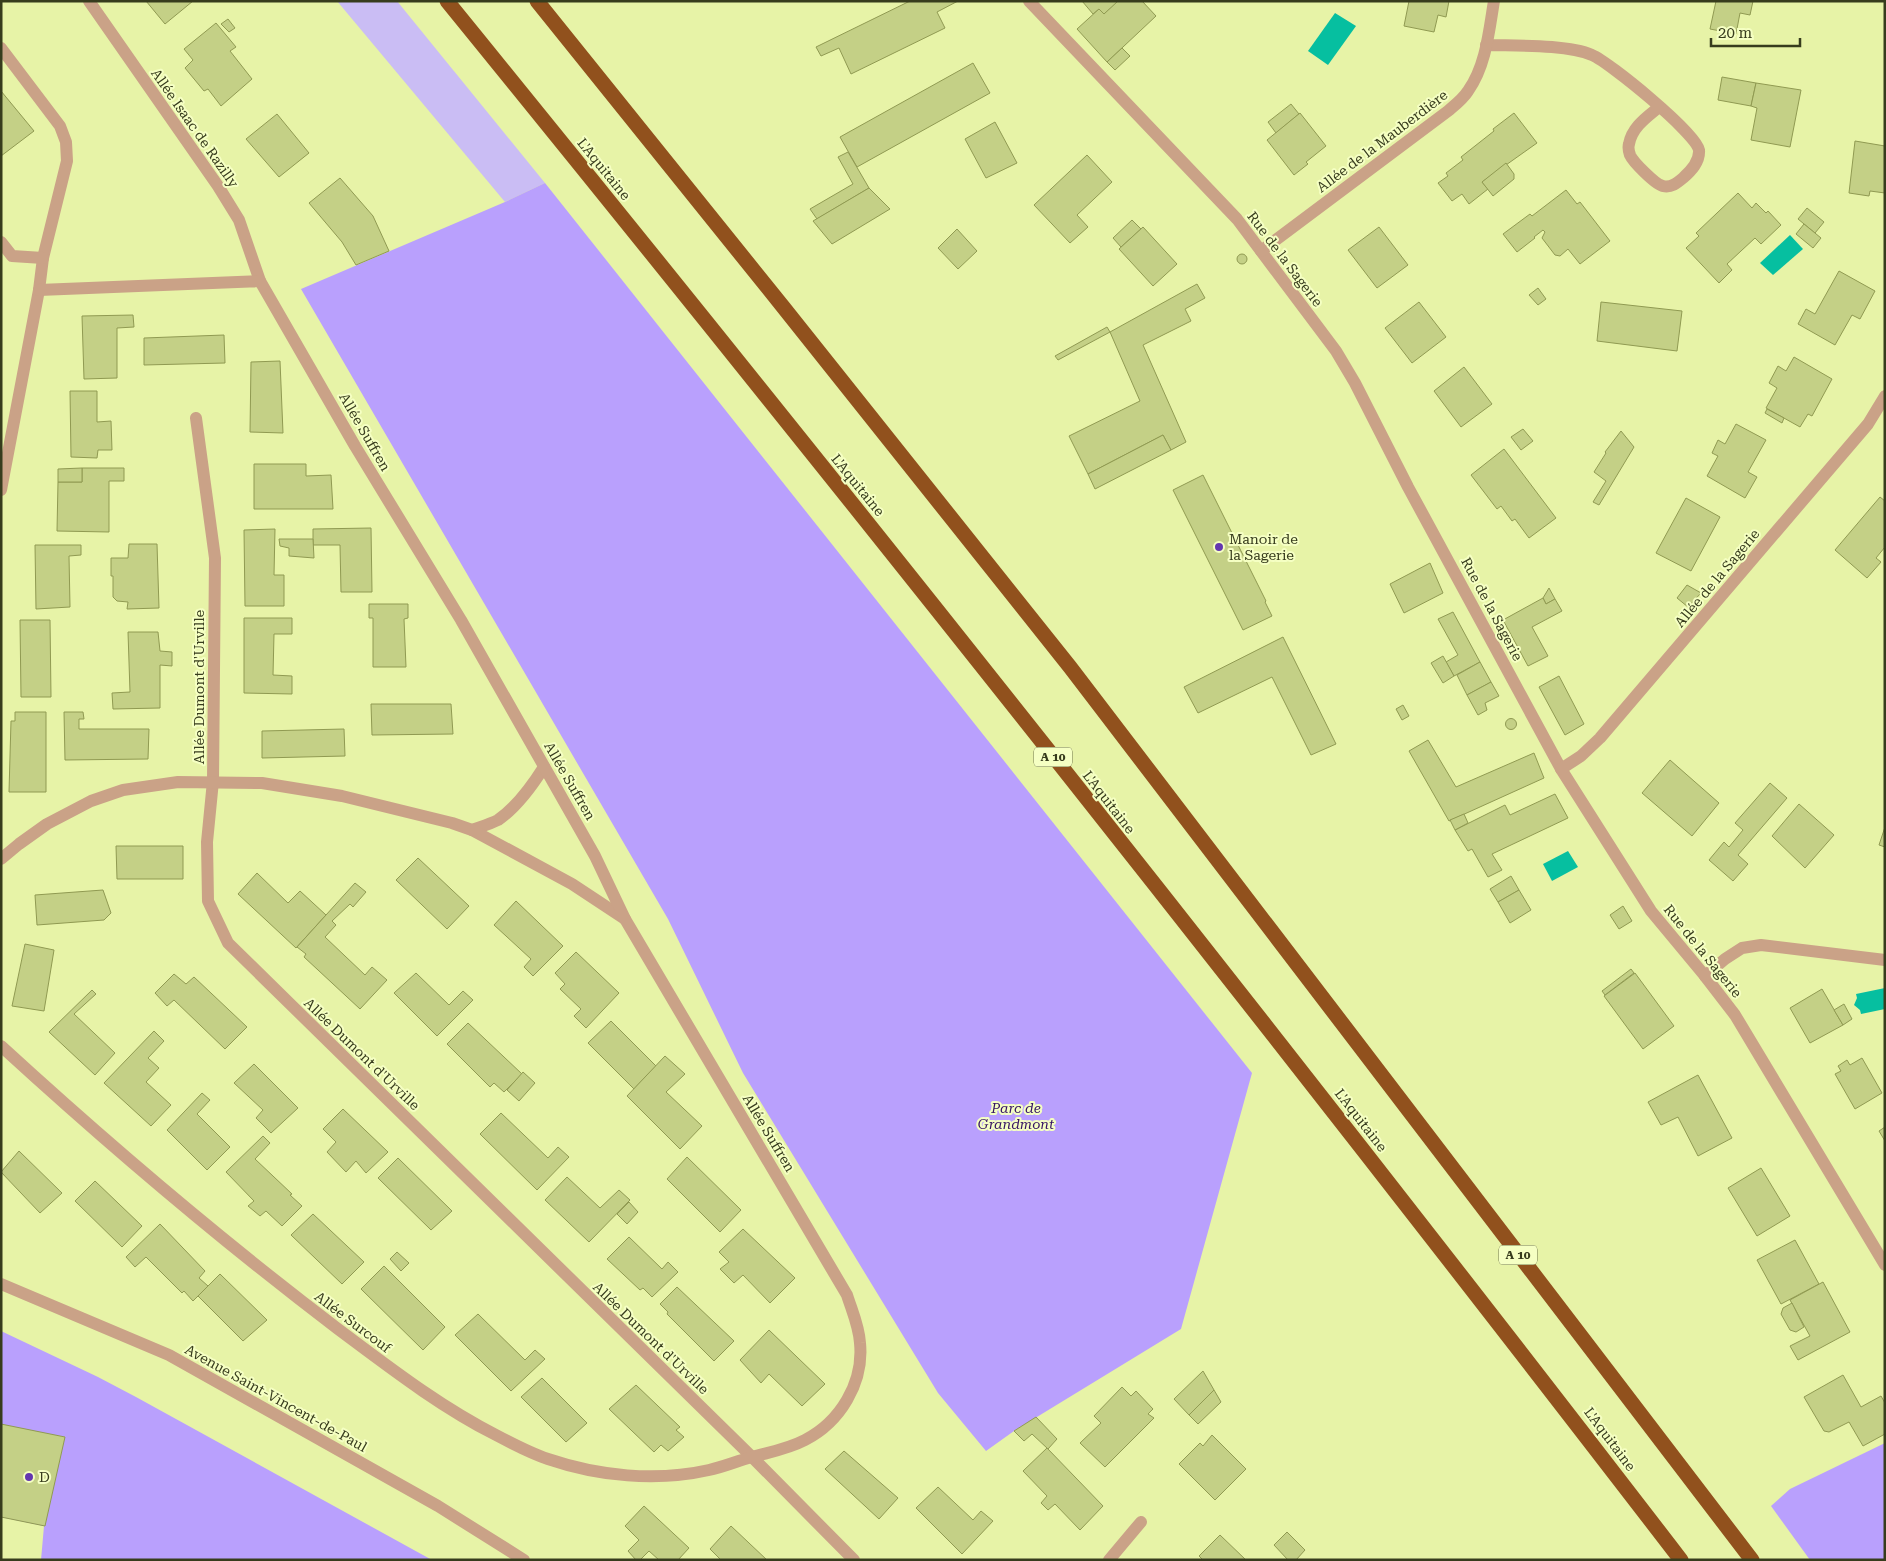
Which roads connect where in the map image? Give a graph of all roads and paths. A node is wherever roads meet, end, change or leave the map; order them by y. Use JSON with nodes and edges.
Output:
{"nodes":[{"id":1,"x":89,"y":1,"type":"edge"},
{"id":2,"x":447,"y":1,"type":"edge"},
{"id":3,"x":537,"y":1,"type":"edge"},
{"id":4,"x":1030,"y":1,"type":"edge"},
{"id":5,"x":1494,"y":1,"type":"edge"},
{"id":6,"x":1486,"y":44,"type":"junction"},
{"id":7,"x":1,"y":48,"type":"edge"},
{"id":8,"x":1659,"y":107,"type":"junction"},
{"id":9,"x":1,"y":242,"type":"edge"},
{"id":10,"x":1261,"y":251,"type":"junction"},
{"id":11,"x":7,"y":256,"type":"edge"},
{"id":12,"x":43,"y":258,"type":"junction"},
{"id":13,"x":260,"y":281,"type":"junction"},
{"id":14,"x":40,"y":290,"type":"junction"},
{"id":15,"x":1885,"y":396,"type":"edge"},
{"id":16,"x":196,"y":418,"type":"dead end"},
{"id":17,"x":2,"y":485,"type":"edge"},
{"id":18,"x":544,"y":767,"type":"junction"},
{"id":19,"x":1561,"y":769,"type":"junction"},
{"id":20,"x":214,"y":781,"type":"junction"},
{"id":21,"x":472,"y":830,"type":"junction"},
{"id":22,"x":1,"y":859,"type":"edge"},
{"id":23,"x":625,"y":919,"type":"junction"},
{"id":24,"x":1885,"y":960,"type":"edge"},
{"id":25,"x":1705,"y":976,"type":"junction"},
{"id":26,"x":1,"y":1046,"type":"edge"},
{"id":27,"x":1885,"y":1265,"type":"edge"},
{"id":28,"x":1,"y":1284,"type":"edge"},
{"id":29,"x":752,"y":1457,"type":"junction"},
{"id":30,"x":1141,"y":1522,"type":"dead end"},
{"id":31,"x":524,"y":1560,"type":"edge"},
{"id":32,"x":854,"y":1560,"type":"edge"},
{"id":33,"x":1109,"y":1560,"type":"edge"},
{"id":34,"x":1681,"y":1560,"type":"edge"},
{"id":35,"x":1752,"y":1560,"type":"edge"}],
"edges":[{"from":1,"to":13,"type":"street","name":"Allée Isaac de Razilly"},
{"from":2,"to":34,"type":"highway","name":"L'Aquitaine","number":"A 10"},
{"from":3,"to":35,"type":"highway","number":"A 10"},
{"from":4,"to":10,"type":"street","name":"Rue de la Sagerie"},
{"from":5,"to":6,"type":"street","name":"Allée de la Mauberdière"},
{"from":6,"to":8,"type":"street"},
{"from":6,"to":10,"type":"street","name":"Allée de la Mauberdière"},
{"from":7,"to":12,"type":"street"},
{"from":8,"to":8,"type":"street"},
{"from":9,"to":11,"type":"street"},
{"from":10,"to":19,"type":"street","name":"Rue de la Sagerie"},
{"from":11,"to":12,"type":"street"},
{"from":12,"to":14,"type":"street"},
{"from":13,"to":14,"type":"street"},
{"from":13,"to":18,"type":"street","name":"Allée Suffren"},
{"from":14,"to":17,"type":"street"},
{"from":15,"to":19,"type":"street","name":"Allée de la Sagerie"},
{"from":16,"to":20,"type":"street","name":"Allée Dumont d'Urville"},
{"from":18,"to":21,"type":"street"},
{"from":18,"to":23,"type":"street","name":"Allée Suffren"},
{"from":19,"to":25,"type":"street","name":"Rue de la Sagerie"},
{"from":20,"to":21,"type":"street"},
{"from":20,"to":22,"type":"street"},
{"from":20,"to":29,"type":"street","name":"Allée Dumont d'Urville"},
{"from":21,"to":23,"type":"street"},
{"from":23,"to":29,"type":"street","name":"Allée Suffren"},
{"from":24,"to":25,"type":"street"},
{"from":25,"to":27,"type":"street","name":"Rue de la Sagerie"},
{"from":26,"to":29,"type":"street","name":"Allée Surcouf"},
{"from":28,"to":31,"type":"street","name":"Avenue Saint-Vincent-de-Paul"},
{"from":29,"to":32,"type":"street","name":"Allée Dumont d'Urville"},
{"from":30,"to":33,"type":"street"}]}
